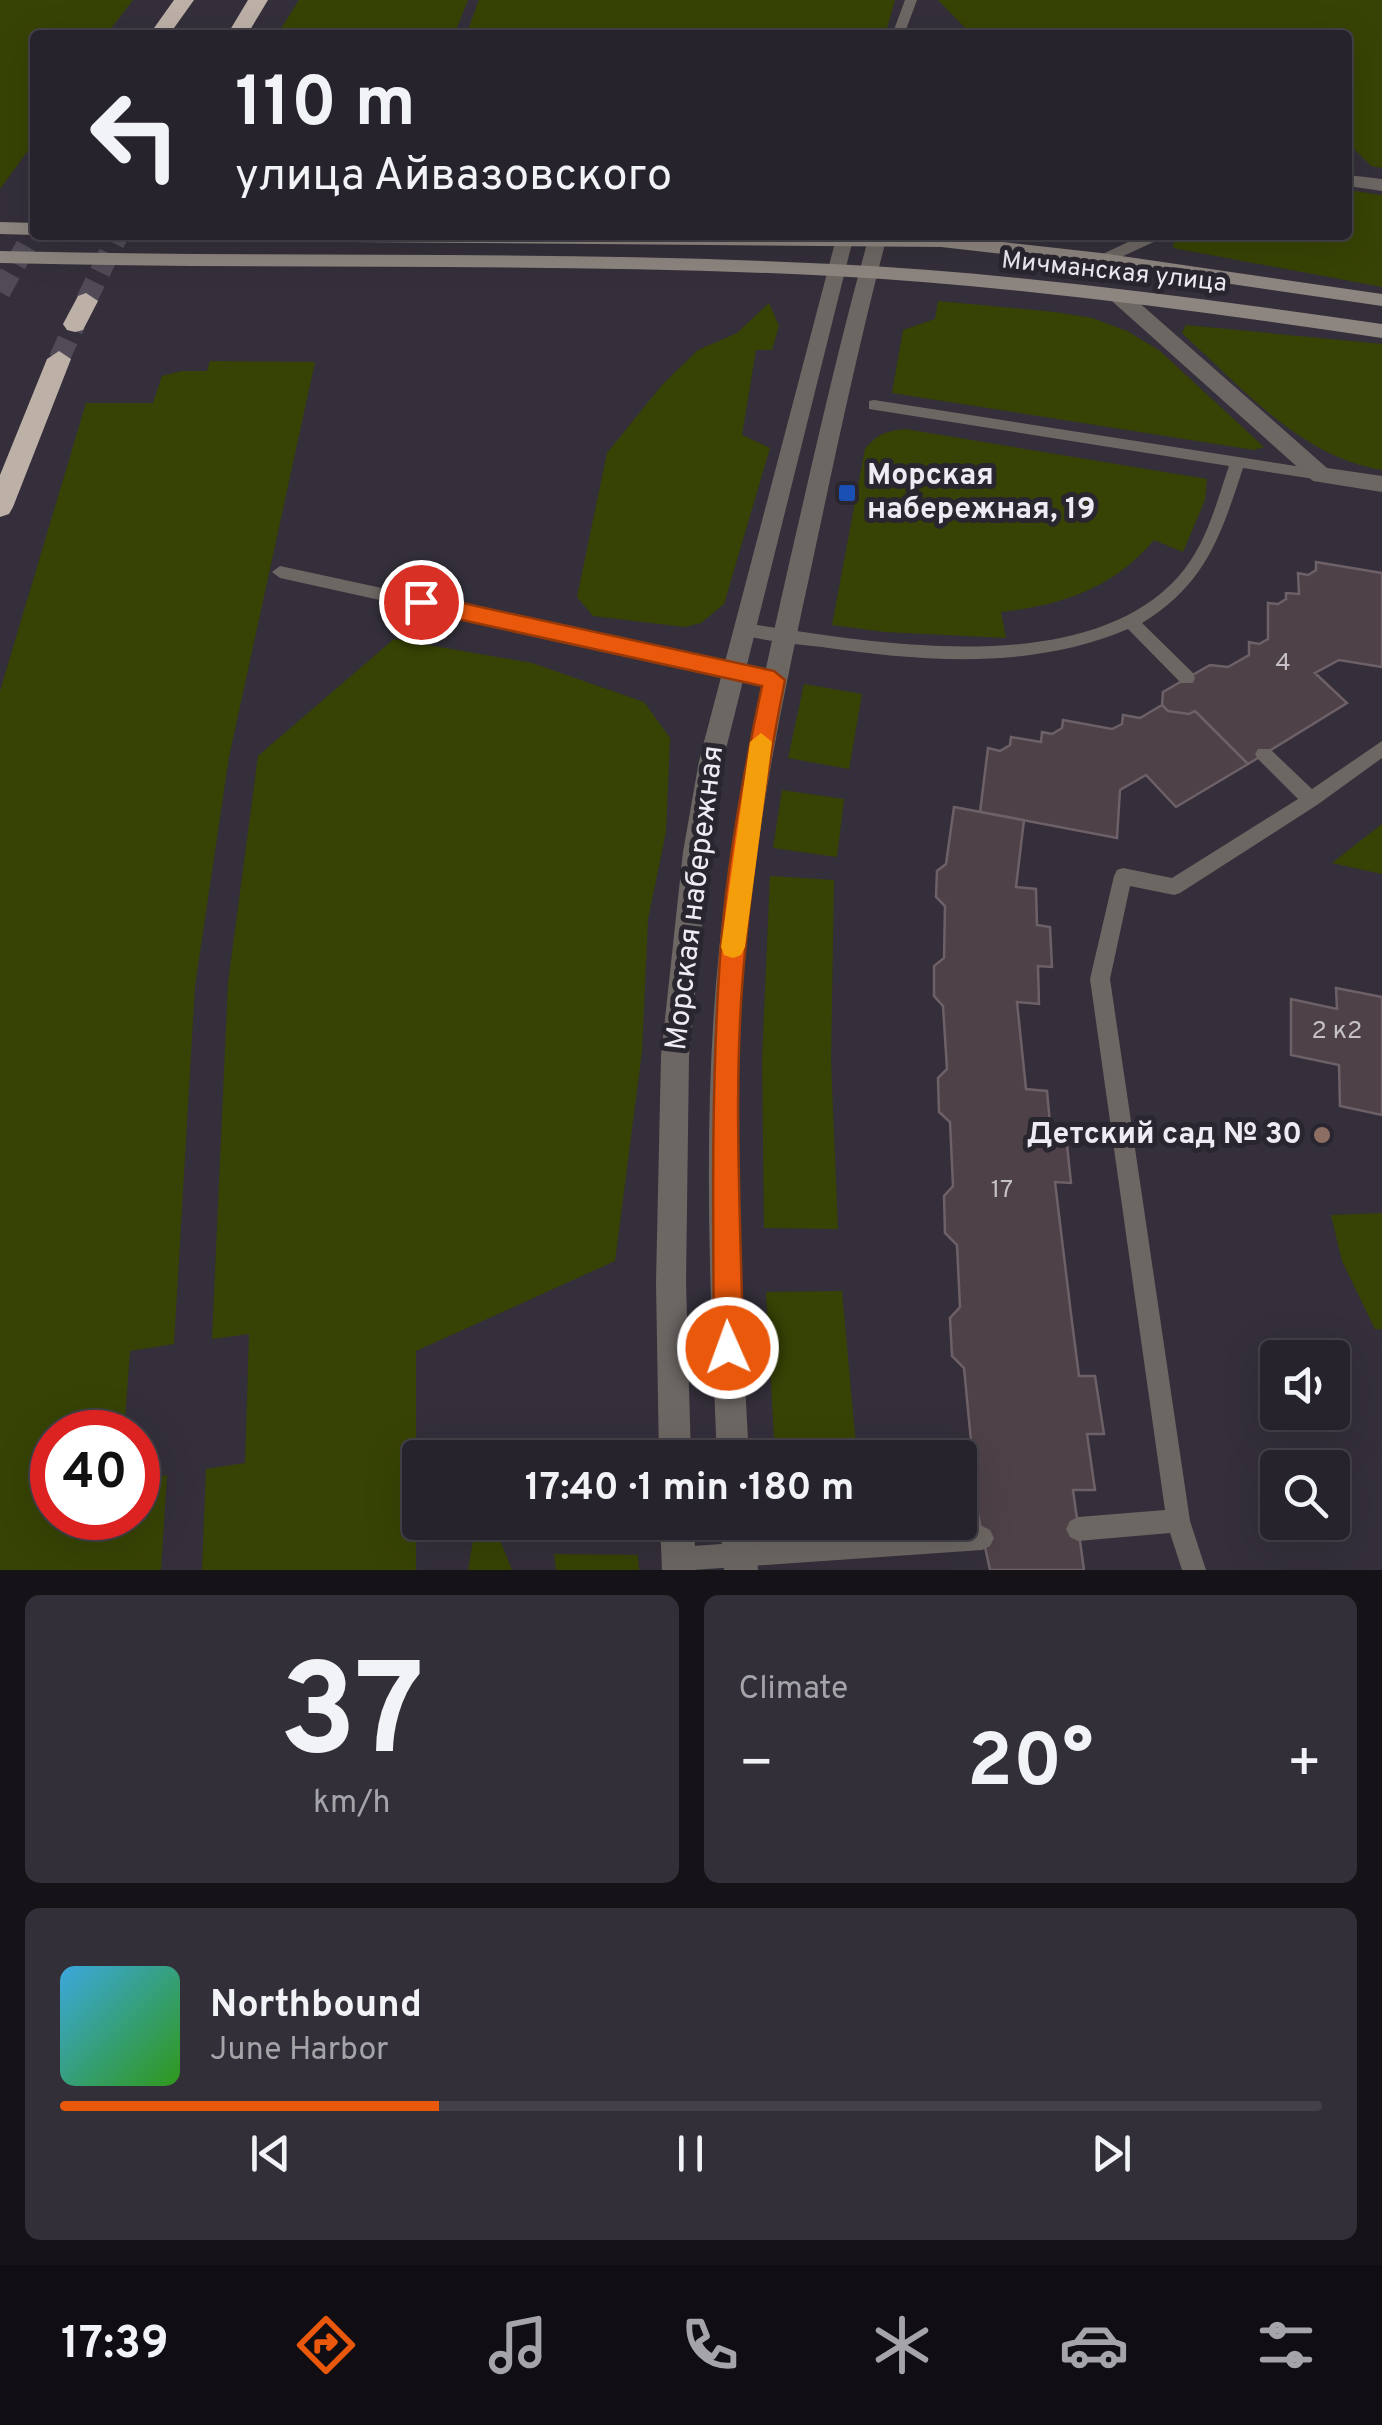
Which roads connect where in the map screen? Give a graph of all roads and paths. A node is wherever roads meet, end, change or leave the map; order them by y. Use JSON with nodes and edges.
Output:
{"nodes":[{"id":1,"x":184,"y":0,"type":"edge"},
{"id":2,"x":258,"y":0,"type":"edge"},
{"id":3,"x":910,"y":0,"type":"edge"},
{"id":4,"x":163,"y":30,"type":"edge"},
{"id":5,"x":239,"y":30,"type":"edge"},
{"id":6,"x":900,"y":30,"type":"edge"},
{"id":7,"x":1352,"y":181,"type":"edge"},
{"id":8,"x":1382,"y":185,"type":"edge"},
{"id":9,"x":0,"y":228,"type":"edge"},
{"id":10,"x":30,"y":229,"type":"edge"},
{"id":11,"x":843,"y":240,"type":"edge"},
{"id":12,"x":877,"y":240,"type":"edge"},
{"id":13,"x":925,"y":240,"type":"edge"},
{"id":14,"x":1148,"y":240,"type":"edge"},
{"id":15,"x":0,"y":257,"type":"edge"},
{"id":16,"x":1101,"y":259,"type":"junction"},
{"id":17,"x":836,"y":270,"type":"junction"},
{"id":18,"x":868,"y":272,"type":"junction"},
{"id":19,"x":1120,"y":297,"type":"junction"},
{"id":20,"x":1382,"y":300,"type":"edge"},
{"id":21,"x":86,"y":301,"type":"tunnel mouth"},
{"id":22,"x":75,"y":324,"type":"tunnel mouth"},
{"id":23,"x":1382,"y":331,"type":"edge"},
{"id":24,"x":59,"y":359,"type":"tunnel mouth"},
{"id":25,"x":874,"y":405,"type":"dead end"},
{"id":26,"x":1238,"y":462,"type":"junction"},
{"id":27,"x":1321,"y":474,"type":"junction"},
{"id":28,"x":1382,"y":484,"type":"edge"},
{"id":29,"x":0,"y":507,"type":"edge"},
{"id":30,"x":280,"y":572,"type":"dead end"},
{"id":31,"x":1131,"y":622,"type":"junction"},
{"id":32,"x":744,"y":629,"type":"junction"},
{"id":33,"x":785,"y":636,"type":"junction"},
{"id":34,"x":734,"y":671,"type":"junction"},
{"id":35,"x":1187,"y":678,"type":"dead end"},
{"id":36,"x":774,"y":680,"type":"junction"},
{"id":37,"x":1382,"y":748,"type":"edge"},
{"id":38,"x":1264,"y":754,"type":"dead end"},
{"id":39,"x":1311,"y":800,"type":"junction"},
{"id":40,"x":675,"y":1440,"type":"edge"},
{"id":41,"x":733,"y":1440,"type":"edge"},
{"id":42,"x":1178,"y":1521,"type":"junction"},
{"id":43,"x":1078,"y":1529,"type":"dead end"},
{"id":44,"x":982,"y":1538,"type":"dead end"},
{"id":45,"x":739,"y":1549,"type":"edge"},
{"id":46,"x":679,"y":1564,"type":"edge"},
{"id":47,"x":1194,"y":1570,"type":"edge"}],
"edges":[{"from":1,"to":4,"type":"highway"},
{"from":2,"to":5,"type":"highway"},
{"from":3,"to":6,"type":"lane"},
{"from":7,"to":8,"type":"street"},
{"from":9,"to":10,"type":"main road"},
{"from":11,"to":17,"type":"street","name":"Морская набережная"},
{"from":12,"to":18,"type":"street","name":"Морская набережная"},
{"from":13,"to":16,"type":"main road","name":"Мичманская улица"},
{"from":14,"to":16,"type":"street"},
{"from":15,"to":17,"type":"main road","name":"Мичманская улица"},
{"from":16,"to":20,"type":"main road","name":"Мичманская улица"},
{"from":17,"to":18,"type":"main road","name":"Мичманская улица"},
{"from":17,"to":32,"type":"street","name":"Морская набережная"},
{"from":18,"to":19,"type":"main road","name":"Мичманская улица"},
{"from":18,"to":33,"type":"street","name":"Морская набережная"},
{"from":19,"to":23,"type":"main road","name":"Мичманская улица"},
{"from":19,"to":27,"type":"street"},
{"from":21,"to":22,"type":"highway"},
{"from":24,"to":29,"type":"highway"},
{"from":25,"to":26,"type":"lane"},
{"from":26,"to":27,"type":"lane"},
{"from":26,"to":31,"type":"lane"},
{"from":27,"to":28,"type":"street"},
{"from":30,"to":34,"type":"lane"},
{"from":31,"to":33,"type":"lane"},
{"from":31,"to":35,"type":"lane"},
{"from":32,"to":33,"type":"lane"},
{"from":32,"to":34,"type":"street","name":"Морская набережная"},
{"from":33,"to":36,"type":"street","name":"Морская набережная"},
{"from":34,"to":36,"type":"lane"},
{"from":34,"to":40,"type":"street","name":"Морская набережная"},
{"from":36,"to":41,"type":"street","name":"Морская набережная"},
{"from":37,"to":39,"type":"lane"},
{"from":38,"to":39,"type":"lane"},
{"from":39,"to":42,"type":"lane"},
{"from":42,"to":43,"type":"lane"},
{"from":42,"to":47,"type":"lane"},
{"from":44,"to":45,"type":"lane"},
{"from":45,"to":46,"type":"lane"}]}
